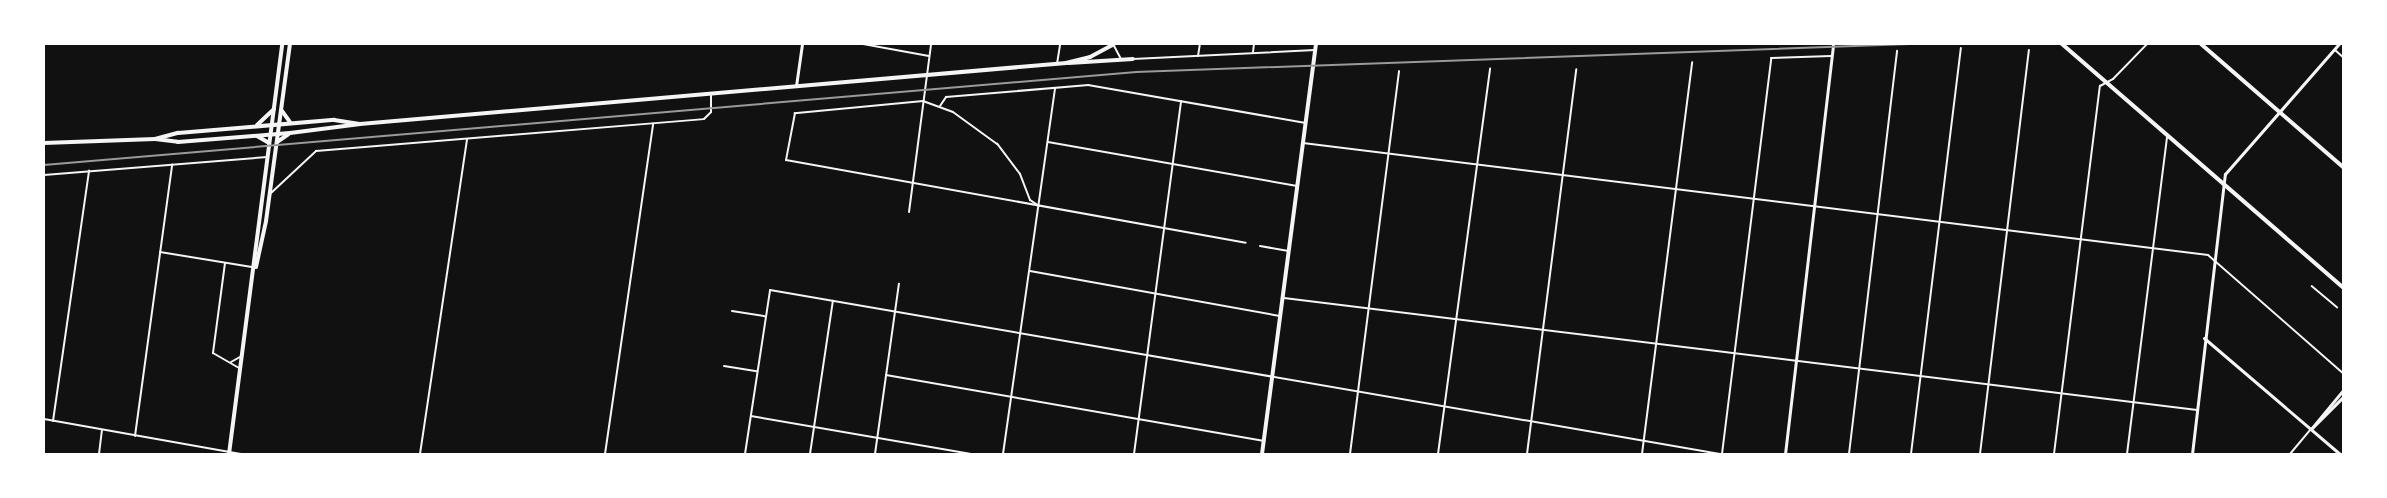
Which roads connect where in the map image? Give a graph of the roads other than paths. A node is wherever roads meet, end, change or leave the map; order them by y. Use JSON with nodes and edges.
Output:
{"nodes":[{"id":1,"x":282,"y":44,"type":"edge"},
{"id":2,"x":290,"y":44,"type":"edge"},
{"id":3,"x":802,"y":44,"type":"edge"},
{"id":4,"x":863,"y":44,"type":"edge"},
{"id":5,"x":931,"y":44,"type":"edge"},
{"id":6,"x":1060,"y":44,"type":"edge"},
{"id":7,"x":1113,"y":44,"type":"edge"},
{"id":8,"x":1200,"y":44,"type":"edge"},
{"id":9,"x":1254,"y":44,"type":"edge"},
{"id":10,"x":1316,"y":44,"type":"edge"},
{"id":11,"x":1833,"y":44,"type":"edge"},
{"id":12,"x":2062,"y":44,"type":"edge"},
{"id":13,"x":2147,"y":44,"type":"edge"},
{"id":14,"x":2201,"y":44,"type":"edge"},
{"id":15,"x":2339,"y":44,"type":"edge"},
{"id":16,"x":1961,"y":48,"type":"dead end"},
{"id":17,"x":2334,"y":49,"type":"junction"},
{"id":18,"x":1316,"y":50,"type":"junction"},
{"id":19,"x":2029,"y":50,"type":"dead end"},
{"id":20,"x":1897,"y":51,"type":"dead end"},
{"id":21,"x":1253,"y":52,"type":"junction"},
{"id":22,"x":929,"y":56,"type":"junction"},
{"id":23,"x":1198,"y":56,"type":"junction"},
{"id":24,"x":1832,"y":56,"type":"junction"},
{"id":25,"x":2343,"y":58,"type":"edge"},
{"id":26,"x":1133,"y":59,"type":"junction"},
{"id":27,"x":1692,"y":62,"type":"dead end"},
{"id":28,"x":1057,"y":63,"type":"junction"},
{"id":29,"x":1066,"y":63,"type":"junction"},
{"id":30,"x":1490,"y":68,"type":"dead end"},
{"id":31,"x":1576,"y":69,"type":"dead end"},
{"id":32,"x":1399,"y":71,"type":"dead end"},
{"id":33,"x":927,"y":75,"type":"junction"},
{"id":34,"x":2107,"y":82,"type":"junction"},
{"id":35,"x":796,"y":87,"type":"junction"},
{"id":36,"x":1055,"y":89,"type":"junction"},
{"id":37,"x":711,"y":94,"type":"junction"},
{"id":38,"x":923,"y":101,"type":"junction"},
{"id":39,"x":1181,"y":101,"type":"junction"},
{"id":40,"x":940,"y":107,"type":"junction"},
{"id":41,"x":274,"y":109,"type":"junction"},
{"id":42,"x":2278,"y":110,"type":"junction"},
{"id":43,"x":282,"y":111,"type":"junction"},
{"id":44,"x":294,"y":123,"type":"junction"},
{"id":45,"x":360,"y":123,"type":"junction"},
{"id":46,"x":653,"y":123,"type":"junction"},
{"id":47,"x":1306,"y":123,"type":"junction"},
{"id":48,"x":280,"y":124,"type":"junction"},
{"id":49,"x":272,"y":125,"type":"junction"},
{"id":50,"x":252,"y":127,"type":"junction"},
{"id":51,"x":291,"y":133,"type":"junction"},
{"id":52,"x":271,"y":134,"type":"junction"},
{"id":53,"x":278,"y":134,"type":"junction"},
{"id":54,"x":253,"y":135,"type":"junction"},
{"id":55,"x":2167,"y":136,"type":"junction"},
{"id":56,"x":155,"y":139,"type":"junction"},
{"id":57,"x":467,"y":139,"type":"junction"},
{"id":58,"x":277,"y":142,"type":"junction"},
{"id":59,"x":1048,"y":142,"type":"junction"},
{"id":60,"x":44,"y":143,"type":"edge"},
{"id":61,"x":269,"y":143,"type":"junction"},
{"id":62,"x":1303,"y":143,"type":"junction"},
{"id":63,"x":1390,"y":153,"type":"junction"},
{"id":64,"x":267,"y":157,"type":"junction"},
{"id":65,"x":1173,"y":164,"type":"junction"},
{"id":66,"x":1476,"y":164,"type":"junction"},
{"id":67,"x":172,"y":165,"type":"junction"},
{"id":68,"x":2343,"y":168,"type":"edge"},
{"id":69,"x":89,"y":171,"type":"junction"},
{"id":70,"x":44,"y":175,"type":"edge"},
{"id":71,"x":1562,"y":175,"type":"junction"},
{"id":72,"x":913,"y":183,"type":"junction"},
{"id":73,"x":2223,"y":183,"type":"junction"},
{"id":74,"x":1298,"y":186,"type":"junction"},
{"id":75,"x":1677,"y":189,"type":"junction"},
{"id":76,"x":270,"y":194,"type":"junction"},
{"id":77,"x":1754,"y":198,"type":"junction"},
{"id":78,"x":1039,"y":206,"type":"junction"},
{"id":79,"x":1814,"y":206,"type":"junction"},
{"id":80,"x":909,"y":212,"type":"dead end"},
{"id":81,"x":1877,"y":214,"type":"junction"},
{"id":82,"x":1939,"y":221,"type":"junction"},
{"id":83,"x":1165,"y":228,"type":"junction"},
{"id":84,"x":2008,"y":230,"type":"junction"},
{"id":85,"x":2081,"y":239,"type":"junction"},
{"id":86,"x":1246,"y":243,"type":"dead end"},
{"id":87,"x":1260,"y":246,"type":"dead end"},
{"id":88,"x":2153,"y":248,"type":"junction"},
{"id":89,"x":1289,"y":251,"type":"junction"},
{"id":90,"x":160,"y":252,"type":"junction"},
{"id":91,"x":2214,"y":259,"type":"junction"},
{"id":92,"x":225,"y":262,"type":"junction"},
{"id":93,"x":255,"y":268,"type":"junction"},
{"id":94,"x":1030,"y":271,"type":"junction"},
{"id":95,"x":899,"y":284,"type":"dead end"},
{"id":96,"x":2312,"y":286,"type":"dead end"},
{"id":97,"x":2343,"y":288,"type":"edge"},
{"id":98,"x":1156,"y":293,"type":"junction"},
{"id":99,"x":1284,"y":298,"type":"junction"},
{"id":100,"x":833,"y":301,"type":"junction"},
{"id":101,"x":2337,"y":307,"type":"dead end"},
{"id":102,"x":1370,"y":310,"type":"junction"},
{"id":103,"x":732,"y":311,"type":"dead end"},
{"id":104,"x":895,"y":312,"type":"junction"},
{"id":105,"x":766,"y":316,"type":"junction"},
{"id":106,"x":1281,"y":316,"type":"junction"},
{"id":107,"x":1457,"y":320,"type":"junction"},
{"id":108,"x":1543,"y":331,"type":"junction"},
{"id":109,"x":1021,"y":334,"type":"junction"},
{"id":110,"x":2204,"y":338,"type":"junction"},
{"id":111,"x":1657,"y":344,"type":"junction"},
{"id":112,"x":1735,"y":354,"type":"junction"},
{"id":113,"x":243,"y":355,"type":"junction"},
{"id":114,"x":1149,"y":356,"type":"junction"},
{"id":115,"x":1797,"y":361,"type":"junction"},
{"id":116,"x":231,"y":362,"type":"junction"},
{"id":117,"x":724,"y":366,"type":"dead end"},
{"id":118,"x":1860,"y":369,"type":"junction"},
{"id":119,"x":241,"y":370,"type":"junction"},
{"id":120,"x":758,"y":371,"type":"junction"},
{"id":121,"x":2343,"y":374,"type":"edge"},
{"id":122,"x":886,"y":375,"type":"junction"},
{"id":123,"x":1921,"y":376,"type":"junction"},
{"id":124,"x":1273,"y":378,"type":"junction"},
{"id":125,"x":1988,"y":384,"type":"junction"},
{"id":126,"x":2343,"y":389,"type":"edge"},
{"id":127,"x":1360,"y":393,"type":"junction"},
{"id":128,"x":2062,"y":393,"type":"junction"},
{"id":129,"x":2343,"y":396,"type":"edge"},
{"id":130,"x":1011,"y":397,"type":"junction"},
{"id":131,"x":2134,"y":402,"type":"junction"},
{"id":132,"x":1444,"y":407,"type":"junction"},
{"id":133,"x":2197,"y":410,"type":"junction"},
{"id":134,"x":751,"y":416,"type":"junction"},
{"id":135,"x":44,"y":419,"type":"edge"},
{"id":136,"x":1139,"y":420,"type":"junction"},
{"id":137,"x":53,"y":421,"type":"junction"},
{"id":138,"x":1532,"y":422,"type":"junction"},
{"id":139,"x":814,"y":427,"type":"junction"},
{"id":140,"x":2311,"y":429,"type":"junction"},
{"id":141,"x":102,"y":430,"type":"junction"},
{"id":142,"x":135,"y":436,"type":"junction"},
{"id":143,"x":877,"y":438,"type":"junction"},
{"id":144,"x":1264,"y":441,"type":"junction"},
{"id":145,"x":1644,"y":442,"type":"junction"},
{"id":146,"x":99,"y":454,"type":"edge"},
{"id":147,"x":230,"y":454,"type":"edge"},
{"id":148,"x":241,"y":454,"type":"edge"},
{"id":149,"x":420,"y":454,"type":"edge"},
{"id":150,"x":605,"y":454,"type":"edge"},
{"id":151,"x":745,"y":454,"type":"edge"},
{"id":152,"x":810,"y":454,"type":"edge"},
{"id":153,"x":875,"y":454,"type":"edge"},
{"id":154,"x":970,"y":454,"type":"edge"},
{"id":155,"x":1003,"y":454,"type":"edge"},
{"id":156,"x":1134,"y":454,"type":"edge"},
{"id":157,"x":1262,"y":454,"type":"edge"},
{"id":158,"x":1350,"y":454,"type":"edge"},
{"id":159,"x":1438,"y":454,"type":"edge"},
{"id":160,"x":1527,"y":454,"type":"edge"},
{"id":161,"x":1642,"y":454,"type":"edge"},
{"id":162,"x":1721,"y":454,"type":"edge"},
{"id":163,"x":1785,"y":454,"type":"edge"},
{"id":164,"x":1849,"y":454,"type":"edge"},
{"id":165,"x":1911,"y":454,"type":"edge"},
{"id":166,"x":1980,"y":454,"type":"edge"},
{"id":167,"x":2054,"y":454,"type":"edge"},
{"id":168,"x":2127,"y":454,"type":"edge"},
{"id":169,"x":2192,"y":454,"type":"edge"},
{"id":170,"x":2290,"y":454,"type":"edge"},
{"id":171,"x":2340,"y":454,"type":"edge"}],
"edges":[{"from":1,"to":41,"type":"main road"},
{"from":2,"to":43,"type":"main road"},
{"from":3,"to":35,"type":"street"},
{"from":4,"to":22,"type":"street"},
{"from":5,"to":22,"type":"street"},
{"from":6,"to":28,"type":"street"},
{"from":7,"to":26,"type":"street"},
{"from":7,"to":29,"type":"main road"},
{"from":8,"to":23,"type":"street"},
{"from":9,"to":21,"type":"street"},
{"from":10,"to":18,"type":"main road"},
{"from":11,"to":24,"type":"street"},
{"from":12,"to":34,"type":"main road"},
{"from":13,"to":34,"type":"street"},
{"from":14,"to":42,"type":"main road"},
{"from":15,"to":17,"type":"street"},
{"from":16,"to":82,"type":"street"},
{"from":17,"to":25,"type":"street"},
{"from":17,"to":42,"type":"street"},
{"from":18,"to":21,"type":"street"},
{"from":18,"to":47,"type":"main road"},
{"from":19,"to":84,"type":"street"},
{"from":20,"to":81,"type":"street"},
{"from":21,"to":23,"type":"street"},
{"from":22,"to":33,"type":"street"},
{"from":23,"to":26,"type":"street"},
{"from":24,"to":77,"type":"street"},
{"from":24,"to":79,"type":"street"},
{"from":26,"to":29,"type":"main road"},
{"from":27,"to":75,"type":"street"},
{"from":28,"to":29,"type":"main road"},
{"from":28,"to":33,"type":"main road"},
{"from":30,"to":66,"type":"street"},
{"from":31,"to":71,"type":"street"},
{"from":32,"to":63,"type":"street"},
{"from":33,"to":35,"type":"main road"},
{"from":33,"to":38,"type":"street"},
{"from":34,"to":55,"type":"main road"},
{"from":34,"to":85,"type":"street"},
{"from":35,"to":37,"type":"main road"},
{"from":36,"to":39,"type":"street"},
{"from":36,"to":40,"type":"street"},
{"from":36,"to":59,"type":"street"},
{"from":37,"to":45,"type":"main road"},
{"from":37,"to":46,"type":"street"},
{"from":38,"to":40,"type":"street"},
{"from":38,"to":72,"type":"street"},
{"from":38,"to":72,"type":"street"},
{"from":39,"to":47,"type":"street"},
{"from":39,"to":65,"type":"street"},
{"from":40,"to":78,"type":"street"},
{"from":41,"to":49,"type":"main road"},
{"from":41,"to":50,"type":"main road"},
{"from":42,"to":68,"type":"main road"},
{"from":42,"to":73,"type":"street"},
{"from":43,"to":44,"type":"main road"},
{"from":43,"to":48,"type":"main road"},
{"from":44,"to":45,"type":"main road"},
{"from":44,"to":48,"type":"main road"},
{"from":45,"to":51,"type":"main road"},
{"from":46,"to":57,"type":"street"},
{"from":46,"to":150,"type":"street"},
{"from":47,"to":62,"type":"main road"},
{"from":48,"to":49,"type":"main road"},
{"from":48,"to":53,"type":"main road"},
{"from":49,"to":50,"type":"main road"},
{"from":49,"to":52,"type":"main road"},
{"from":50,"to":56,"type":"main road"},
{"from":51,"to":53,"type":"main road"},
{"from":51,"to":58,"type":"main road"},
{"from":52,"to":53,"type":"main road"},
{"from":52,"to":54,"type":"main road"},
{"from":52,"to":61,"type":"main road"},
{"from":53,"to":58,"type":"main road"},
{"from":54,"to":56,"type":"main road"},
{"from":54,"to":61,"type":"main road"},
{"from":55,"to":73,"type":"main road"},
{"from":55,"to":88,"type":"street"},
{"from":56,"to":60,"type":"main road"},
{"from":57,"to":76,"type":"street"},
{"from":57,"to":149,"type":"street"},
{"from":58,"to":76,"type":"main road"},
{"from":59,"to":65,"type":"street"},
{"from":59,"to":78,"type":"street"},
{"from":61,"to":64,"type":"main road"},
{"from":62,"to":63,"type":"street"},
{"from":62,"to":74,"type":"main road"},
{"from":63,"to":66,"type":"street"},
{"from":63,"to":102,"type":"street"},
{"from":64,"to":67,"type":"street"},
{"from":64,"to":93,"type":"main road"},
{"from":65,"to":74,"type":"street"},
{"from":65,"to":83,"type":"street"},
{"from":66,"to":71,"type":"street"},
{"from":66,"to":107,"type":"street"},
{"from":67,"to":69,"type":"street"},
{"from":67,"to":90,"type":"street"},
{"from":69,"to":70,"type":"street"},
{"from":69,"to":137,"type":"street"},
{"from":71,"to":75,"type":"street"},
{"from":71,"to":108,"type":"street"},
{"from":72,"to":78,"type":"street"},
{"from":72,"to":80,"type":"street"},
{"from":73,"to":91,"type":"street"},
{"from":73,"to":97,"type":"main road"},
{"from":74,"to":89,"type":"main road"},
{"from":75,"to":77,"type":"street"},
{"from":75,"to":111,"type":"street"},
{"from":76,"to":93,"type":"main road"},
{"from":77,"to":79,"type":"street"},
{"from":77,"to":112,"type":"street"},
{"from":78,"to":83,"type":"street"},
{"from":78,"to":94,"type":"street"},
{"from":79,"to":81,"type":"street"},
{"from":79,"to":115,"type":"street"},
{"from":81,"to":82,"type":"street"},
{"from":81,"to":118,"type":"street"},
{"from":82,"to":84,"type":"street"},
{"from":82,"to":123,"type":"street"},
{"from":83,"to":86,"type":"street"},
{"from":83,"to":98,"type":"street"},
{"from":84,"to":85,"type":"street"},
{"from":84,"to":125,"type":"street"},
{"from":85,"to":88,"type":"street"},
{"from":85,"to":128,"type":"street"},
{"from":87,"to":89,"type":"street"},
{"from":88,"to":91,"type":"street"},
{"from":88,"to":131,"type":"street"},
{"from":89,"to":99,"type":"main road"},
{"from":90,"to":92,"type":"street"},
{"from":90,"to":142,"type":"street"},
{"from":91,"to":110,"type":"street"},
{"from":91,"to":121,"type":"street"},
{"from":92,"to":93,"type":"street"},
{"from":92,"to":116,"type":"street"},
{"from":93,"to":113,"type":"main road"},
{"from":94,"to":98,"type":"street"},
{"from":94,"to":109,"type":"street"},
{"from":95,"to":104,"type":"street"},
{"from":96,"to":101,"type":"lane"},
{"from":98,"to":106,"type":"street"},
{"from":98,"to":114,"type":"street"},
{"from":99,"to":102,"type":"street"},
{"from":99,"to":106,"type":"main road"},
{"from":100,"to":104,"type":"street"},
{"from":100,"to":105,"type":"street"},
{"from":100,"to":139,"type":"street"},
{"from":102,"to":107,"type":"street"},
{"from":102,"to":127,"type":"street"},
{"from":103,"to":105,"type":"street"},
{"from":104,"to":109,"type":"street"},
{"from":104,"to":122,"type":"street"},
{"from":105,"to":120,"type":"street"},
{"from":106,"to":124,"type":"main road"},
{"from":107,"to":108,"type":"street"},
{"from":107,"to":132,"type":"street"},
{"from":108,"to":111,"type":"street"},
{"from":108,"to":138,"type":"street"},
{"from":109,"to":114,"type":"street"},
{"from":109,"to":130,"type":"street"},
{"from":110,"to":133,"type":"street"},
{"from":110,"to":140,"type":"street"},
{"from":111,"to":112,"type":"street"},
{"from":111,"to":145,"type":"street"},
{"from":112,"to":115,"type":"street"},
{"from":112,"to":162,"type":"street"},
{"from":113,"to":116,"type":"street"},
{"from":113,"to":119,"type":"main road"},
{"from":114,"to":124,"type":"street"},
{"from":114,"to":136,"type":"street"},
{"from":115,"to":118,"type":"street"},
{"from":115,"to":163,"type":"street"},
{"from":116,"to":119,"type":"street"},
{"from":117,"to":120,"type":"street"},
{"from":118,"to":123,"type":"street"},
{"from":118,"to":164,"type":"street"},
{"from":119,"to":147,"type":"main road"},
{"from":120,"to":134,"type":"street"},
{"from":122,"to":130,"type":"street"},
{"from":122,"to":143,"type":"street"},
{"from":123,"to":125,"type":"street"},
{"from":123,"to":165,"type":"street"},
{"from":124,"to":127,"type":"street"},
{"from":124,"to":144,"type":"main road"},
{"from":125,"to":128,"type":"street"},
{"from":125,"to":166,"type":"street"},
{"from":126,"to":140,"type":"street"},
{"from":127,"to":132,"type":"street"},
{"from":127,"to":158,"type":"street"},
{"from":128,"to":131,"type":"street"},
{"from":128,"to":167,"type":"street"},
{"from":129,"to":140,"type":"street"},
{"from":130,"to":136,"type":"street"},
{"from":130,"to":155,"type":"street"},
{"from":131,"to":133,"type":"street"},
{"from":131,"to":168,"type":"street"},
{"from":132,"to":138,"type":"street"},
{"from":132,"to":159,"type":"street"},
{"from":133,"to":169,"type":"street"},
{"from":134,"to":139,"type":"street"},
{"from":134,"to":151,"type":"street"},
{"from":135,"to":137,"type":"street"},
{"from":136,"to":144,"type":"street"},
{"from":136,"to":156,"type":"street"},
{"from":137,"to":141,"type":"street"},
{"from":138,"to":145,"type":"street"},
{"from":138,"to":160,"type":"street"},
{"from":139,"to":143,"type":"street"},
{"from":139,"to":152,"type":"street"},
{"from":140,"to":170,"type":"street"},
{"from":140,"to":171,"type":"street"},
{"from":141,"to":142,"type":"street"},
{"from":141,"to":146,"type":"street"},
{"from":142,"to":147,"type":"street"},
{"from":143,"to":153,"type":"street"},
{"from":143,"to":154,"type":"street"},
{"from":144,"to":157,"type":"main road"},
{"from":145,"to":161,"type":"street"},
{"from":145,"to":162,"type":"street"},
{"from":147,"to":148,"type":"street"}]}
